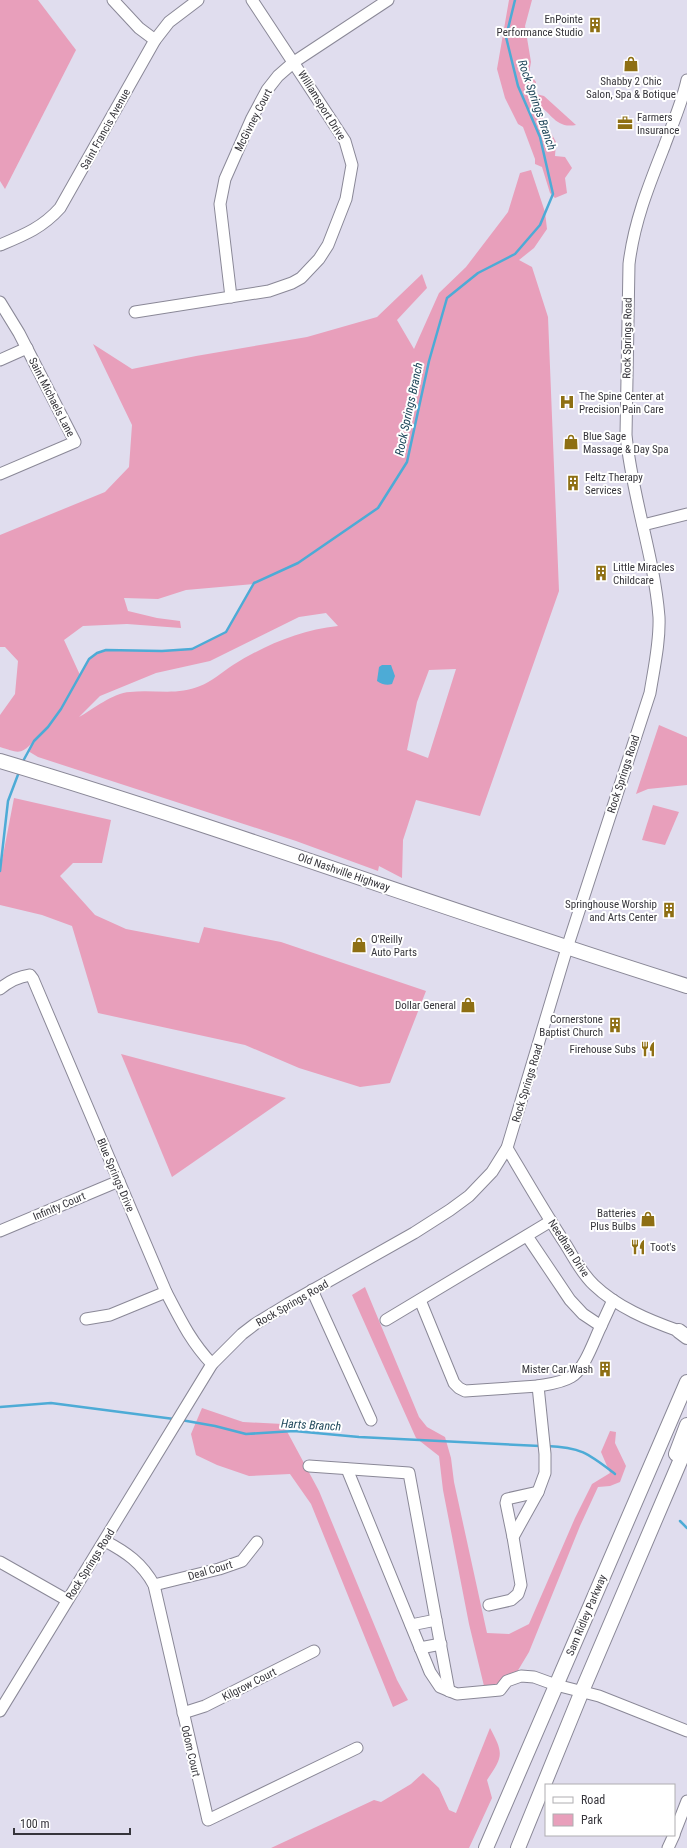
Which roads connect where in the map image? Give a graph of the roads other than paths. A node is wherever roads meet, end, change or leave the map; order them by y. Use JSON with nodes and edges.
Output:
{"nodes":[{"id":1,"x":113,"y":0,"type":"edge"},
{"id":2,"x":198,"y":0,"type":"edge"},
{"id":3,"x":252,"y":0,"type":"edge"},
{"id":4,"x":388,"y":0,"type":"edge"},
{"id":5,"x":155,"y":40,"type":"junction"},
{"id":6,"x":294,"y":62,"type":"junction"},
{"id":7,"x":687,"y":80,"type":"edge"},
{"id":8,"x":0,"y":245,"type":"edge"},
{"id":9,"x":231,"y":297,"type":"junction"},
{"id":10,"x":0,"y":302,"type":"edge"},
{"id":11,"x":135,"y":312,"type":"dead end"},
{"id":12,"x":27,"y":348,"type":"junction"},
{"id":13,"x":0,"y":360,"type":"edge"},
{"id":14,"x":0,"y":474,"type":"edge"},
{"id":15,"x":687,"y":514,"type":"edge"},
{"id":16,"x":643,"y":525,"type":"junction"},
{"id":17,"x":0,"y":761,"type":"edge"},
{"id":18,"x":567,"y":948,"type":"junction"},
{"id":19,"x":687,"y":986,"type":"edge"},
{"id":20,"x":0,"y":989,"type":"edge"},
{"id":21,"x":507,"y":1148,"type":"junction"},
{"id":22,"x":119,"y":1181,"type":"junction"},
{"id":23,"x":551,"y":1221,"type":"junction"},
{"id":24,"x":0,"y":1231,"type":"edge"},
{"id":25,"x":527,"y":1236,"type":"junction"},
{"id":26,"x":312,"y":1290,"type":"junction"},
{"id":27,"x":166,"y":1292,"type":"junction"},
{"id":28,"x":420,"y":1300,"type":"junction"},
{"id":29,"x":614,"y":1300,"type":"junction"},
{"id":30,"x":86,"y":1319,"type":"dead end"},
{"id":31,"x":386,"y":1320,"type":"dead end"},
{"id":32,"x":601,"y":1326,"type":"junction"},
{"id":33,"x":684,"y":1334,"type":"edge"},
{"id":34,"x":212,"y":1364,"type":"junction"},
{"id":35,"x":687,"y":1382,"type":"edge"},
{"id":36,"x":538,"y":1386,"type":"junction"},
{"id":37,"x":372,"y":1420,"type":"dead end"},
{"id":38,"x":687,"y":1425,"type":"edge"},
{"id":39,"x":687,"y":1445,"type":"edge"},
{"id":40,"x":687,"y":1458,"type":"edge"},
{"id":41,"x":308,"y":1466,"type":"dead end"},
{"id":42,"x":347,"y":1469,"type":"junction"},
{"id":43,"x":674,"y":1476,"type":"junction"},
{"id":44,"x":538,"y":1492,"type":"junction"},
{"id":45,"x":513,"y":1537,"type":"junction"},
{"id":46,"x":104,"y":1541,"type":"junction"},
{"id":47,"x":257,"y":1542,"type":"dead end"},
{"id":48,"x":0,"y":1562,"type":"edge"},
{"id":49,"x":154,"y":1585,"type":"junction"},
{"id":50,"x":67,"y":1600,"type":"junction"},
{"id":51,"x":489,"y":1605,"type":"dead end"},
{"id":52,"x":436,"y":1620,"type":"junction"},
{"id":53,"x":411,"y":1625,"type":"junction"},
{"id":54,"x":441,"y":1644,"type":"junction"},
{"id":55,"x":420,"y":1648,"type":"junction"},
{"id":56,"x":314,"y":1651,"type":"dead end"},
{"id":57,"x":556,"y":1685,"type":"junction"},
{"id":58,"x":450,"y":1691,"type":"junction"},
{"id":59,"x":582,"y":1691,"type":"junction"},
{"id":60,"x":0,"y":1710,"type":"edge"},
{"id":61,"x":183,"y":1713,"type":"junction"},
{"id":62,"x":687,"y":1731,"type":"edge"},
{"id":63,"x":358,"y":1748,"type":"dead end"},
{"id":64,"x":687,"y":1801,"type":"edge"},
{"id":65,"x":675,"y":1831,"type":"edge"},
{"id":66,"x":673,"y":1836,"type":"edge"},
{"id":67,"x":486,"y":1848,"type":"edge"},
{"id":68,"x":518,"y":1848,"type":"edge"},
{"id":69,"x":668,"y":1848,"type":"edge"}],
"edges":[{"from":1,"to":5,"type":"street"},
{"from":2,"to":5,"type":"street","name":"Saint Francis Avenue"},
{"from":3,"to":6,"type":"street","name":"Williamsport Drive"},
{"from":4,"to":6,"type":"street","name":"McGivney Court"},
{"from":5,"to":8,"type":"street","name":"Saint Francis Avenue"},
{"from":6,"to":9,"type":"street","name":"McGivney Court"},
{"from":6,"to":9,"type":"street","name":"Williamsport Drive"},
{"from":7,"to":16,"type":"street","name":"Rock Springs Road"},
{"from":9,"to":11,"type":"street","name":"Williamsport Drive"},
{"from":10,"to":12,"type":"street","name":"Saint Michaels Lane"},
{"from":12,"to":13,"type":"street"},
{"from":12,"to":14,"type":"street","name":"Saint Michaels Lane"},
{"from":15,"to":16,"type":"street"},
{"from":16,"to":18,"type":"street","name":"Rock Springs Road"},
{"from":17,"to":18,"type":"main road","name":"Old Nashville Highway"},
{"from":18,"to":19,"type":"main road","name":"Old Nashville Highway"},
{"from":18,"to":21,"type":"street","name":"Rock Springs Road"},
{"from":20,"to":22,"type":"street","name":"Blue Springs Drive"},
{"from":21,"to":23,"type":"street","name":"Needham Drive"},
{"from":21,"to":26,"type":"street","name":"Rock Springs Road"},
{"from":22,"to":24,"type":"street","name":"Infinity Court"},
{"from":22,"to":27,"type":"street","name":"Blue Springs Drive"},
{"from":23,"to":25,"type":"street"},
{"from":23,"to":29,"type":"street","name":"Needham Drive"},
{"from":25,"to":28,"type":"street"},
{"from":25,"to":32,"type":"street"},
{"from":26,"to":34,"type":"street","name":"Rock Springs Road"},
{"from":26,"to":37,"type":"street"},
{"from":27,"to":30,"type":"street"},
{"from":27,"to":34,"type":"street","name":"Blue Springs Drive"},
{"from":28,"to":31,"type":"street"},
{"from":28,"to":36,"type":"street"},
{"from":29,"to":32,"type":"street"},
{"from":29,"to":33,"type":"street","name":"Needham Drive"},
{"from":32,"to":36,"type":"street"},
{"from":34,"to":46,"type":"street","name":"Rock Springs Road"},
{"from":35,"to":57,"type":"main road","name":"Sam Ridley Parkway"},
{"from":36,"to":44,"type":"street"},
{"from":38,"to":43,"type":"main road"},
{"from":39,"to":43,"type":"main road"},
{"from":40,"to":43,"type":"main road"},
{"from":41,"to":42,"type":"street"},
{"from":42,"to":52,"type":"street"},
{"from":42,"to":53,"type":"street"},
{"from":43,"to":59,"type":"main road"},
{"from":44,"to":45,"type":"street"},
{"from":44,"to":45,"type":"street"},
{"from":45,"to":51,"type":"street"},
{"from":46,"to":49,"type":"street","name":"Odom Court"},
{"from":46,"to":50,"type":"street","name":"Rock Springs Road"},
{"from":47,"to":49,"type":"street","name":"Deal Court"},
{"from":48,"to":50,"type":"street"},
{"from":49,"to":61,"type":"street","name":"Odom Court"},
{"from":50,"to":60,"type":"street","name":"Rock Springs Road"},
{"from":52,"to":53,"type":"street"},
{"from":52,"to":54,"type":"street"},
{"from":53,"to":55,"type":"street"},
{"from":54,"to":55,"type":"street"},
{"from":54,"to":58,"type":"street"},
{"from":55,"to":58,"type":"street"},
{"from":56,"to":61,"type":"street","name":"Kilgrow Court"},
{"from":57,"to":58,"type":"street"},
{"from":57,"to":59,"type":"street"},
{"from":57,"to":67,"type":"main road","name":"Sam Ridley Parkway"},
{"from":59,"to":62,"type":"street"},
{"from":59,"to":68,"type":"main road"},
{"from":61,"to":63,"type":"street","name":"Odom Court"},
{"from":64,"to":65,"type":"street"},
{"from":66,"to":69,"type":"street"}]}
